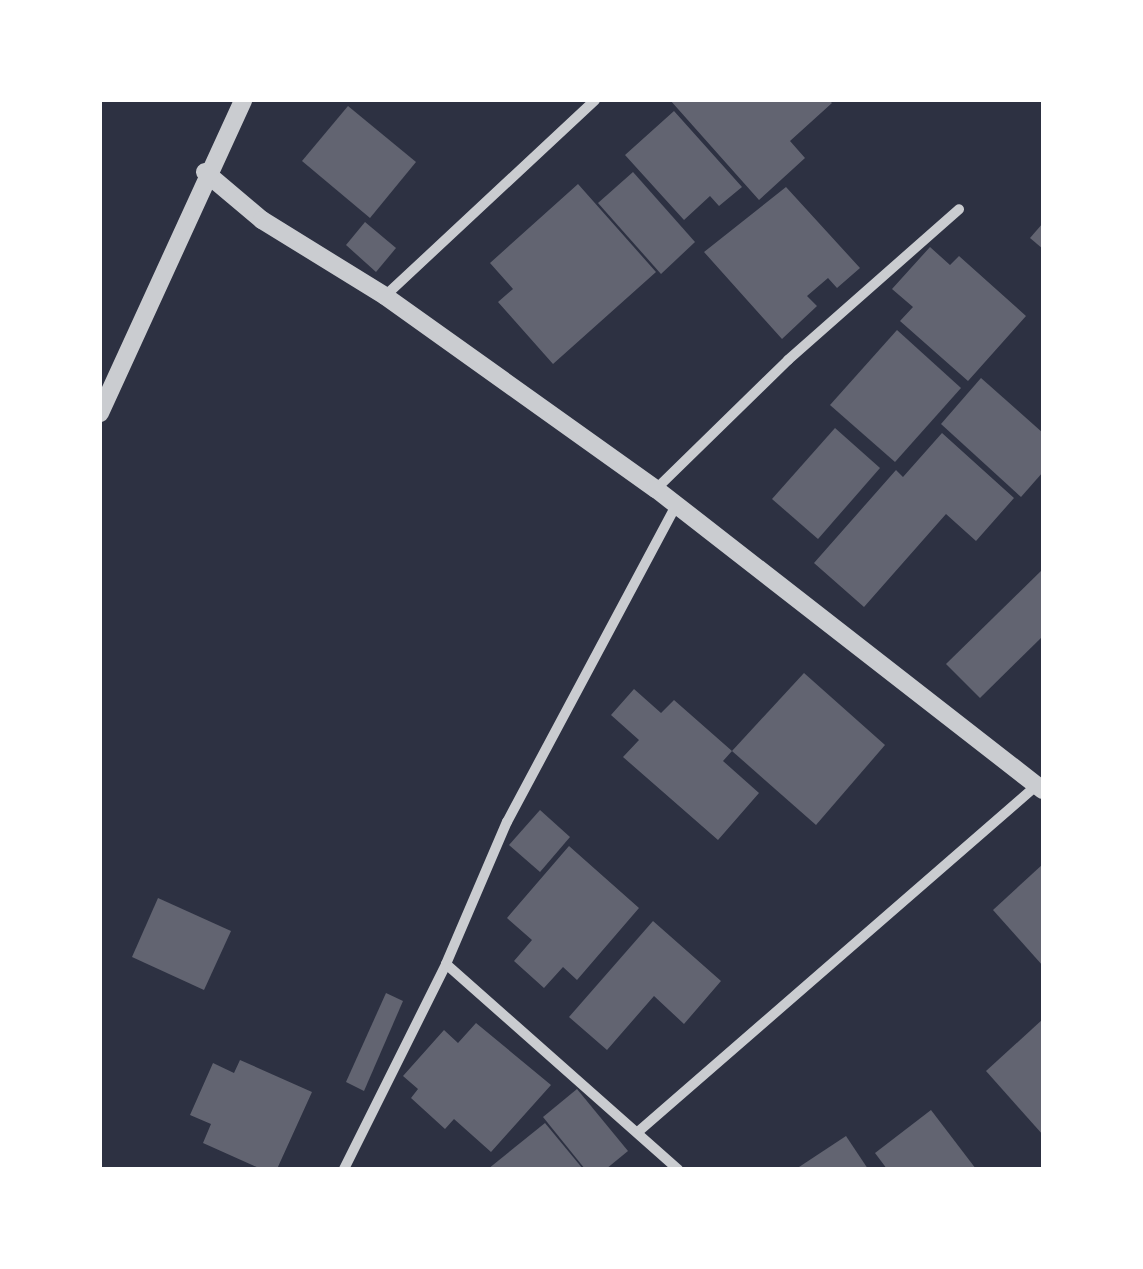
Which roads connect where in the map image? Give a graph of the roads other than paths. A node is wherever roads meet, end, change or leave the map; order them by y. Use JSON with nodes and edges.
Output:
{"nodes":[{"id":1,"x":243,"y":100,"type":"edge"},
{"id":2,"x":595,"y":100,"type":"edge"},
{"id":3,"x":205,"y":172,"type":"junction"},
{"id":4,"x":959,"y":209,"type":"dead end"},
{"id":5,"x":385,"y":296,"type":"junction"},
{"id":6,"x":100,"y":413,"type":"edge"},
{"id":7,"x":656,"y":490,"type":"junction"},
{"id":8,"x":676,"y":505,"type":"junction"},
{"id":9,"x":1040,"y":788,"type":"edge"},
{"id":10,"x":446,"y":964,"type":"junction"},
{"id":11,"x":639,"y":1132,"type":"junction"},
{"id":12,"x":344,"y":1169,"type":"edge"},
{"id":13,"x":678,"y":1169,"type":"edge"}],
"edges":[{"from":1,"to":3,"type":"street"},
{"from":2,"to":5,"type":"street"},
{"from":3,"to":5,"type":"street"},
{"from":3,"to":6,"type":"street"},
{"from":4,"to":7,"type":"street"},
{"from":5,"to":7,"type":"street"},
{"from":7,"to":8,"type":"street"},
{"from":8,"to":9,"type":"street"},
{"from":8,"to":10,"type":"street"},
{"from":9,"to":11,"type":"street"},
{"from":10,"to":11,"type":"street"},
{"from":10,"to":12,"type":"street"},
{"from":11,"to":13,"type":"street"}]}
